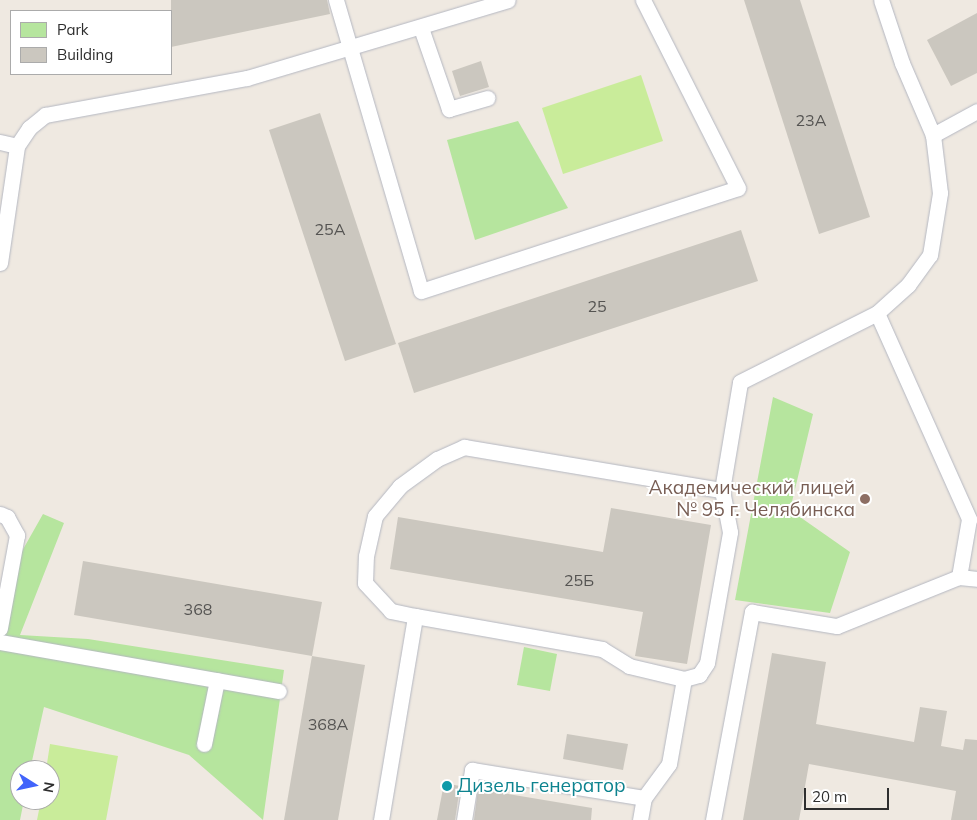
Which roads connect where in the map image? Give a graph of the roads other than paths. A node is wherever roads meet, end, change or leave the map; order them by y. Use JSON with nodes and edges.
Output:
{"nodes":[{"id":1,"x":336,"y":0,"type":"edge"},
{"id":2,"x":508,"y":0,"type":"edge"},
{"id":3,"x":644,"y":0,"type":"edge"},
{"id":4,"x":881,"y":0,"type":"edge"},
{"id":5,"x":421,"y":28,"type":"junction"},
{"id":6,"x":348,"y":49,"type":"junction"},
{"id":7,"x":487,"y":98,"type":"dead end"},
{"id":8,"x":977,"y":111,"type":"edge"},
{"id":9,"x":932,"y":134,"type":"junction"},
{"id":10,"x":0,"y":142,"type":"edge"},
{"id":11,"x":17,"y":146,"type":"junction"},
{"id":12,"x":0,"y":256,"type":"edge"},
{"id":13,"x":877,"y":313,"type":"junction"},
{"id":14,"x":722,"y":490,"type":"junction"},
{"id":15,"x":0,"y":514,"type":"edge"},
{"id":16,"x":973,"y":520,"type":"edge"},
{"id":17,"x":959,"y":577,"type":"junction"},
{"id":18,"x":977,"y":580,"type":"edge"},
{"id":19,"x":415,"y":616,"type":"junction"},
{"id":20,"x":0,"y":628,"type":"edge"},
{"id":21,"x":0,"y":642,"type":"edge"},
{"id":22,"x":684,"y":679,"type":"junction"},
{"id":23,"x":217,"y":680,"type":"junction"},
{"id":24,"x":279,"y":691,"type":"dead end"},
{"id":25,"x":204,"y":744,"type":"dead end"},
{"id":26,"x":644,"y":798,"type":"junction"},
{"id":27,"x":381,"y":820,"type":"edge"},
{"id":28,"x":464,"y":820,"type":"edge"},
{"id":29,"x":640,"y":820,"type":"edge"},
{"id":30,"x":713,"y":820,"type":"edge"}],
"edges":[{"from":1,"to":6,"type":"lane"},
{"from":2,"to":5,"type":"lane"},
{"from":3,"to":6,"type":"lane"},
{"from":4,"to":9,"type":"lane"},
{"from":5,"to":6,"type":"lane"},
{"from":5,"to":7,"type":"lane"},
{"from":6,"to":11,"type":"lane"},
{"from":8,"to":9,"type":"lane"},
{"from":9,"to":13,"type":"lane"},
{"from":10,"to":11,"type":"lane"},
{"from":11,"to":12,"type":"lane"},
{"from":13,"to":14,"type":"lane"},
{"from":13,"to":16,"type":"lane"},
{"from":14,"to":19,"type":"lane"},
{"from":14,"to":22,"type":"lane"},
{"from":15,"to":20,"type":"lane"},
{"from":16,"to":17,"type":"lane"},
{"from":17,"to":18,"type":"lane"},
{"from":17,"to":30,"type":"lane"},
{"from":19,"to":22,"type":"lane"},
{"from":19,"to":27,"type":"lane"},
{"from":21,"to":23,"type":"lane"},
{"from":22,"to":26,"type":"lane"},
{"from":23,"to":24,"type":"lane"},
{"from":23,"to":25,"type":"lane"},
{"from":26,"to":28,"type":"lane"},
{"from":26,"to":29,"type":"lane"}]}
